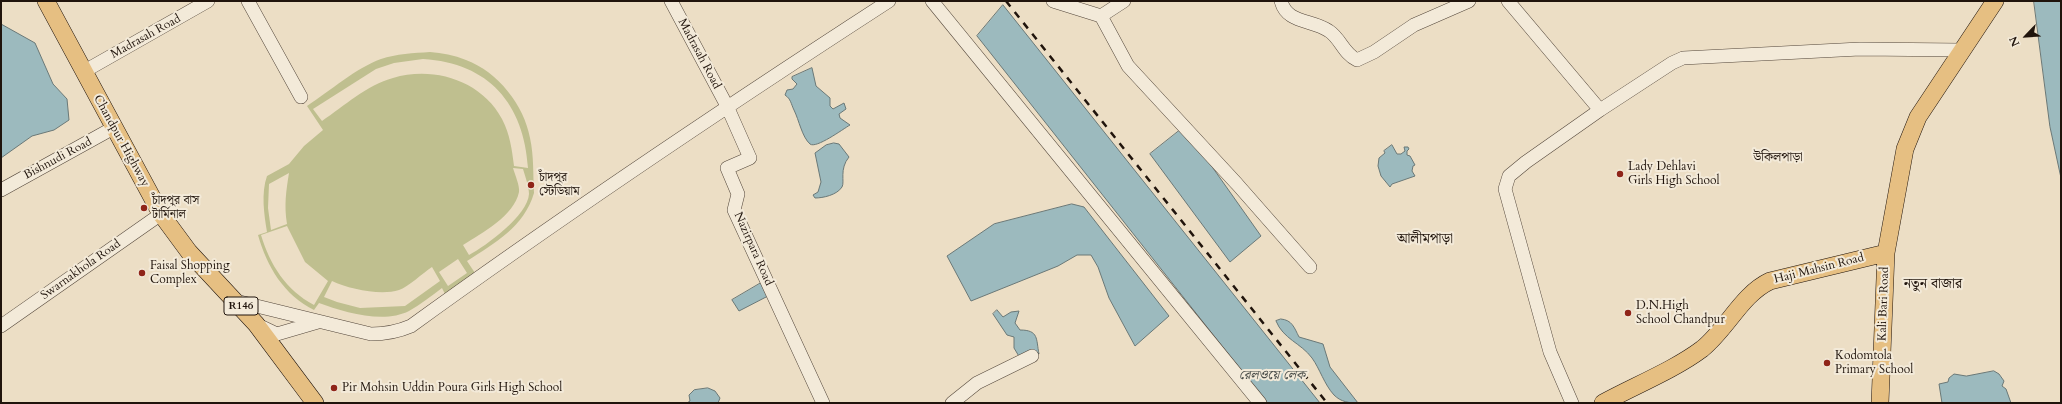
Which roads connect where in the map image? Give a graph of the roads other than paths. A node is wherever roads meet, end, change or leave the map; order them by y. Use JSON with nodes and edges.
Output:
{"nodes":[{"id":1,"x":46,"y":1,"type":"edge"},
{"id":2,"x":208,"y":1,"type":"edge"},
{"id":3,"x":248,"y":1,"type":"edge"},
{"id":4,"x":671,"y":1,"type":"edge"},
{"id":5,"x":889,"y":1,"type":"edge"},
{"id":6,"x":932,"y":1,"type":"edge"},
{"id":7,"x":1053,"y":1,"type":"edge"},
{"id":8,"x":1124,"y":1,"type":"edge"},
{"id":9,"x":1281,"y":1,"type":"edge"},
{"id":10,"x":1469,"y":1,"type":"edge"},
{"id":11,"x":1508,"y":1,"type":"edge"},
{"id":12,"x":1995,"y":1,"type":"edge"},
{"id":13,"x":1101,"y":16,"type":"junction"},
{"id":14,"x":1961,"y":50,"type":"junction"},
{"id":15,"x":83,"y":72,"type":"junction"},
{"id":16,"x":301,"y":97,"type":"dead end"},
{"id":17,"x":727,"y":106,"type":"junction"},
{"id":18,"x":1600,"y":110,"type":"junction"},
{"id":19,"x":115,"y":127,"type":"junction"},
{"id":20,"x":1,"y":190,"type":"edge"},
{"id":21,"x":161,"y":214,"type":"junction"},
{"id":22,"x":1886,"y":253,"type":"junction"},
{"id":23,"x":1310,"y":267,"type":"dead end"},
{"id":24,"x":236,"y":302,"type":"junction"},
{"id":25,"x":318,"y":322,"type":"junction"},
{"id":26,"x":256,"y":324,"type":"junction"},
{"id":27,"x":1,"y":326,"type":"edge"},
{"id":28,"x":1032,"y":356,"type":"dead end"},
{"id":29,"x":315,"y":403,"type":"edge"},
{"id":30,"x":823,"y":403,"type":"edge"},
{"id":31,"x":952,"y":403,"type":"edge"},
{"id":32,"x":1260,"y":403,"type":"edge"},
{"id":33,"x":1572,"y":403,"type":"edge"},
{"id":34,"x":1603,"y":403,"type":"edge"},
{"id":35,"x":1880,"y":403,"type":"edge"}],
"edges":[{"from":1,"to":15,"type":"main road","name":"Chandpur Highway","number":"R146"},
{"from":2,"to":15,"type":"street","name":"Madrasah Road"},
{"from":3,"to":16,"type":"street"},
{"from":4,"to":17,"type":"street","name":"Madrasah Road"},
{"from":5,"to":17,"type":"street"},
{"from":6,"to":32,"type":"street"},
{"from":7,"to":13,"type":"street"},
{"from":8,"to":13,"type":"street"},
{"from":9,"to":10,"type":"street"},
{"from":11,"to":18,"type":"street"},
{"from":12,"to":14,"type":"main road","name":"Kali Bari Road"},
{"from":13,"to":23,"type":"street"},
{"from":14,"to":18,"type":"street"},
{"from":14,"to":22,"type":"main road","name":"Kali Bari Road"},
{"from":15,"to":19,"type":"main road","name":"Chandpur Highway","number":"R146"},
{"from":17,"to":25,"type":"street"},
{"from":17,"to":30,"type":"street","name":"Nazirpara Road"},
{"from":18,"to":33,"type":"street"},
{"from":19,"to":20,"type":"street","name":"Bishnudi Road"},
{"from":19,"to":21,"type":"main road","name":"Chandpur Highway","number":"R146"},
{"from":21,"to":24,"type":"main road","name":"Chandpur Highway","number":"R146"},
{"from":21,"to":27,"type":"street","name":"Swarnakhola Road"},
{"from":22,"to":34,"type":"main road","name":"Haji Mahsin Road"},
{"from":22,"to":35,"type":"main road","name":"Kali Bari Road"},
{"from":24,"to":25,"type":"street"},
{"from":24,"to":26,"type":"main road","name":"Chandpur Highway","number":"R146"},
{"from":25,"to":26,"type":"street"},
{"from":26,"to":29,"type":"main road","name":"Chandpur Highway","number":"R146"},
{"from":28,"to":31,"type":"street"}]}
